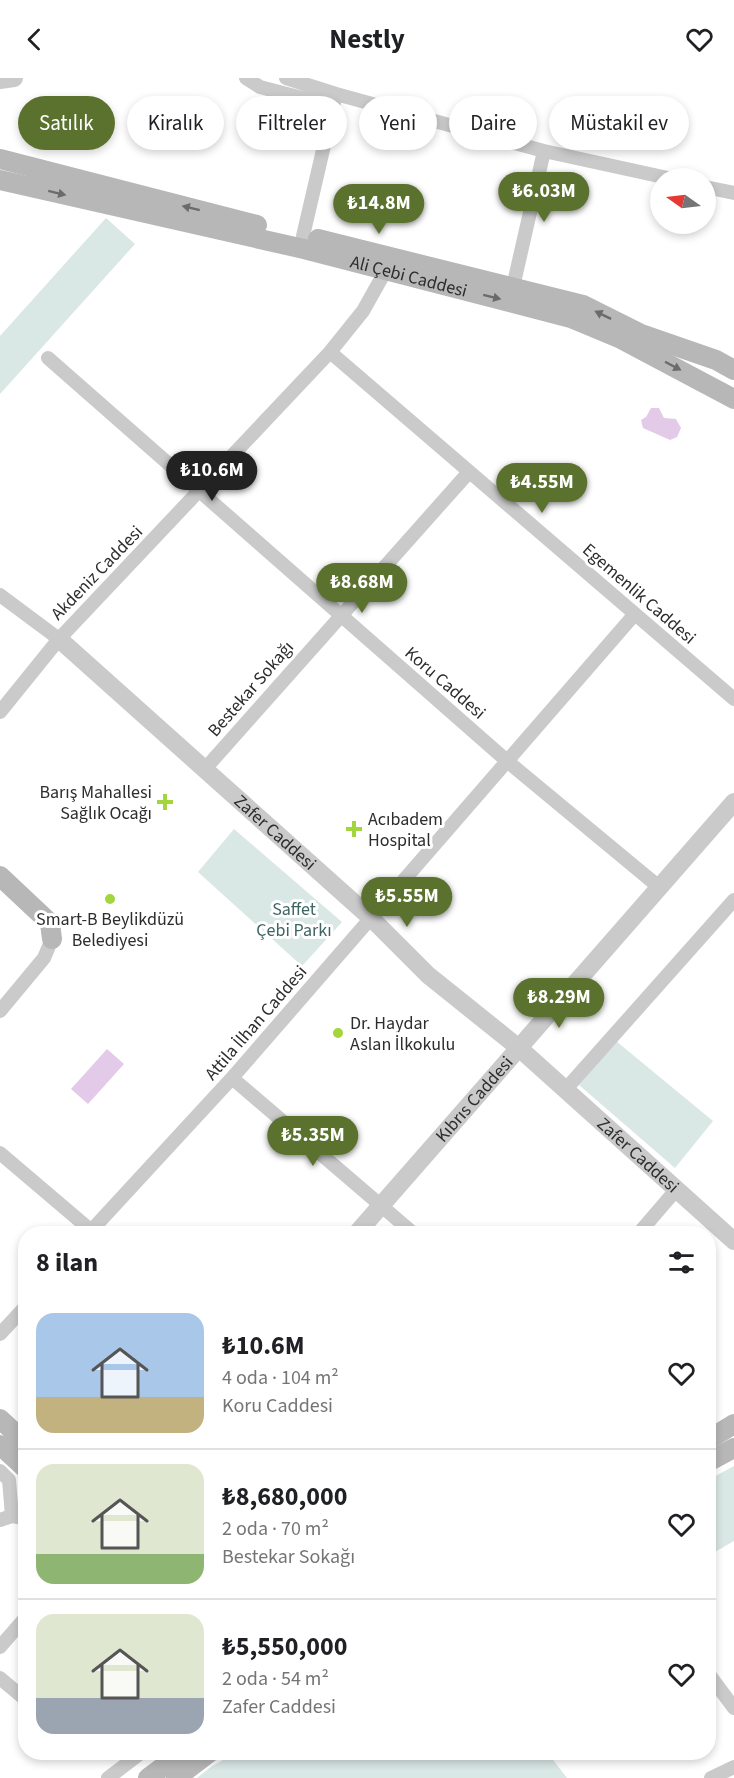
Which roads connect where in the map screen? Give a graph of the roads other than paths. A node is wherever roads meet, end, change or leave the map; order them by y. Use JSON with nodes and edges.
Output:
{"nodes":[{"id":1,"x":14,"y":78,"type":"edge"},
{"id":2,"x":246,"y":78,"type":"edge"},
{"id":3,"x":286,"y":78,"type":"edge"},
{"id":4,"x":0,"y":80,"type":"edge"},
{"id":5,"x":312,"y":96,"type":"edge"},
{"id":6,"x":326,"y":96,"type":"edge"},
{"id":7,"x":347,"y":103,"type":"edge"},
{"id":8,"x":323,"y":150,"type":"edge"},
{"id":9,"x":544,"y":151,"type":"junction"},
{"id":10,"x":0,"y":159,"type":"edge"},
{"id":11,"x":650,"y":174,"type":"edge"},
{"id":12,"x":0,"y":180,"type":"edge"},
{"id":13,"x":716,"y":189,"type":"edge"},
{"id":14,"x":734,"y":193,"type":"edge"},
{"id":15,"x":303,"y":236,"type":"junction"},
{"id":16,"x":386,"y":270,"type":"junction"},
{"id":17,"x":513,"y":287,"type":"junction"},
{"id":18,"x":330,"y":352,"type":"junction"},
{"id":19,"x":48,"y":358,"type":"dead end"},
{"id":20,"x":716,"y":360,"type":"junction"},
{"id":21,"x":734,"y":370,"type":"edge"},
{"id":22,"x":705,"y":383,"type":"junction"},
{"id":23,"x":734,"y":399,"type":"edge"},
{"id":24,"x":469,"y":472,"type":"junction"},
{"id":25,"x":200,"y":492,"type":"junction"},
{"id":26,"x":0,"y":596,"type":"edge"},
{"id":27,"x":634,"y":615,"type":"junction"},
{"id":28,"x":340,"y":616,"type":"junction"},
{"id":29,"x":59,"y":639,"type":"junction"},
{"id":30,"x":734,"y":699,"type":"edge"},
{"id":31,"x":0,"y":712,"type":"edge"},
{"id":32,"x":507,"y":761,"type":"junction"},
{"id":33,"x":204,"y":770,"type":"junction"},
{"id":34,"x":734,"y":802,"type":"edge"},
{"id":35,"x":0,"y":876,"type":"edge"},
{"id":36,"x":659,"y":887,"type":"junction"},
{"id":37,"x":734,"y":900,"type":"edge"},
{"id":38,"x":371,"y":918,"type":"junction"},
{"id":39,"x":52,"y":939,"type":"joint"},
{"id":40,"x":0,"y":1011,"type":"edge"},
{"id":41,"x":519,"y":1048,"type":"junction"},
{"id":42,"x":232,"y":1078,"type":"junction"},
{"id":43,"x":565,"y":1090,"type":"junction"},
{"id":44,"x":0,"y":1153,"type":"edge"},
{"id":45,"x":676,"y":1190,"type":"junction"},
{"id":46,"x":381,"y":1205,"type":"junction"},
{"id":47,"x":85,"y":1226,"type":"edge"},
{"id":48,"x":97,"y":1226,"type":"edge"},
{"id":49,"x":363,"y":1226,"type":"edge"},
{"id":50,"x":405,"y":1226,"type":"edge"},
{"id":51,"x":645,"y":1226,"type":"edge"},
{"id":52,"x":734,"y":1241,"type":"edge"},
{"id":53,"x":18,"y":1315,"type":"edge"},
{"id":54,"x":0,"y":1334,"type":"edge"},
{"id":55,"x":0,"y":1419,"type":"edge"},
{"id":56,"x":734,"y":1424,"type":"edge"},
{"id":57,"x":716,"y":1435,"type":"edge"},
{"id":58,"x":18,"y":1436,"type":"edge"},
{"id":59,"x":0,"y":1445,"type":"edge"},
{"id":60,"x":734,"y":1448,"type":"edge"},
{"id":61,"x":716,"y":1458,"type":"edge"},
{"id":62,"x":18,"y":1462,"type":"edge"},
{"id":63,"x":0,"y":1471,"type":"edge"},
{"id":64,"x":12,"y":1518,"type":"edge"},
{"id":65,"x":18,"y":1626,"type":"edge"},
{"id":66,"x":0,"y":1647,"type":"edge"},
{"id":67,"x":0,"y":1678,"type":"edge"},
{"id":68,"x":716,"y":1684,"type":"edge"},
{"id":69,"x":18,"y":1693,"type":"edge"},
{"id":70,"x":734,"y":1708,"type":"edge"},
{"id":71,"x":132,"y":1760,"type":"edge"},
{"id":72,"x":172,"y":1760,"type":"edge"},
{"id":73,"x":200,"y":1760,"type":"edge"},
{"id":74,"x":734,"y":1767,"type":"edge"},
{"id":75,"x":108,"y":1778,"type":"edge"},
{"id":76,"x":148,"y":1778,"type":"edge"},
{"id":77,"x":176,"y":1778,"type":"edge"},
{"id":78,"x":711,"y":1778,"type":"edge"}],
"edges":[{"from":1,"to":4,"type":"street"},
{"from":2,"to":5,"type":"street"},
{"from":3,"to":6,"type":"street"},
{"from":7,"to":9,"type":"street"},
{"from":8,"to":15,"type":"street"},
{"from":9,"to":11,"type":"street"},
{"from":9,"to":17,"type":"street"},
{"from":15,"to":10,"type":"main road","name":"Ali Çebi Caddesi","one_way":true},
{"from":12,"to":16,"type":"main road","name":"Ali Çebi Caddesi","one_way":true},
{"from":13,"to":14,"type":"street"},
{"from":15,"to":17,"type":"main road","name":"Ali Çebi Caddesi"},
{"from":16,"to":18,"type":"street","name":"Akdeniz Caddesi"},
{"from":16,"to":22,"type":"main road","name":"Ali Çebi Caddesi","one_way":true},
{"from":20,"to":17,"type":"main road","name":"Ali Çebi Caddesi","one_way":true},
{"from":18,"to":24,"type":"street","name":"Egemenlik Caddesi"},
{"from":18,"to":25,"type":"street","name":"Akdeniz Caddesi"},
{"from":19,"to":25,"type":"street","name":"Koru Caddesi"},
{"from":20,"to":21,"type":"main road","name":"Ali Çebi Caddesi"},
{"from":20,"to":22,"type":"main road"},
{"from":22,"to":23,"type":"main road","name":"Ali Çebi Caddesi"},
{"from":24,"to":27,"type":"street","name":"Egemenlik Caddesi"},
{"from":24,"to":28,"type":"street","name":"Bestekar Sokağı"},
{"from":25,"to":28,"type":"street","name":"Koru Caddesi"},
{"from":25,"to":29,"type":"street","name":"Akdeniz Caddesi"},
{"from":26,"to":29,"type":"street","name":"Zafer Caddesi"},
{"from":27,"to":30,"type":"street","name":"Egemenlik Caddesi"},
{"from":27,"to":32,"type":"street","name":"Attila İlhan Caddesi"},
{"from":28,"to":32,"type":"street","name":"Koru Caddesi"},
{"from":28,"to":33,"type":"street","name":"Bestekar Sokağı"},
{"from":29,"to":31,"type":"street","name":"Akdeniz Caddesi"},
{"from":29,"to":33,"type":"street","name":"Zafer Caddesi"},
{"from":32,"to":36,"type":"street","name":"Koru Caddesi"},
{"from":32,"to":38,"type":"street","name":"Attila İlhan Caddesi"},
{"from":33,"to":38,"type":"street","name":"Zafer Caddesi"},
{"from":34,"to":36,"type":"street","name":"Kıbrıs Caddesi"},
{"from":35,"to":39,"type":"main road"},
{"from":36,"to":41,"type":"street","name":"Kıbrıs Caddesi"},
{"from":37,"to":43,"type":"street"},
{"from":38,"to":41,"type":"street","name":"Zafer Caddesi"},
{"from":38,"to":42,"type":"street","name":"Attila İlhan Caddesi"},
{"from":39,"to":40,"type":"street"},
{"from":41,"to":43,"type":"street","name":"Zafer Caddesi"},
{"from":41,"to":46,"type":"street","name":"Kıbrıs Caddesi"},
{"from":42,"to":46,"type":"street"},
{"from":42,"to":48,"type":"street","name":"Attila İlhan Caddesi"},
{"from":43,"to":45,"type":"street","name":"Zafer Caddesi"},
{"from":44,"to":47,"type":"street"},
{"from":45,"to":51,"type":"street"},
{"from":45,"to":52,"type":"street","name":"Zafer Caddesi"},
{"from":46,"to":49,"type":"street","name":"Kıbrıs Caddesi"},
{"from":46,"to":50,"type":"street"},
{"from":53,"to":54,"type":"street"},
{"from":55,"to":58,"type":"main road"},
{"from":56,"to":57,"type":"main road"},
{"from":59,"to":62,"type":"main road"},
{"from":60,"to":61,"type":"main road"},
{"from":63,"to":64,"type":"street"},
{"from":65,"to":66,"type":"street"},
{"from":67,"to":69,"type":"street"},
{"from":68,"to":70,"type":"street"},
{"from":71,"to":75,"type":"street"},
{"from":72,"to":76,"type":"main road"},
{"from":73,"to":77,"type":"main road"},
{"from":74,"to":78,"type":"street"}]}
